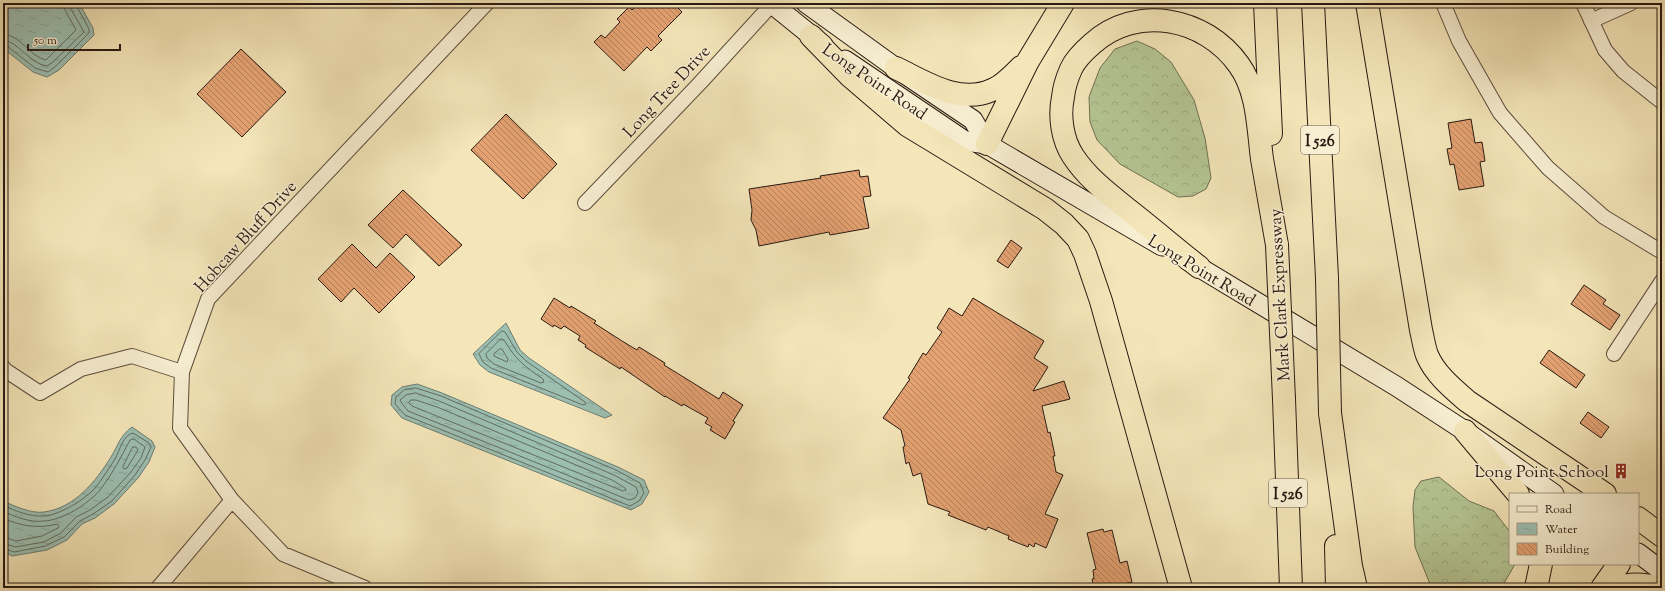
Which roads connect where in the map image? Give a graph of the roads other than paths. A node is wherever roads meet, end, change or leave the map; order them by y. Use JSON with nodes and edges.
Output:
{"nodes":[{"id":1,"x":488,"y":3,"type":"edge"},
{"id":2,"x":772,"y":3,"type":"edge"},
{"id":3,"x":806,"y":3,"type":"edge"},
{"id":4,"x":1063,"y":3,"type":"edge"},
{"id":5,"x":1265,"y":3,"type":"edge"},
{"id":6,"x":1313,"y":3,"type":"edge"},
{"id":7,"x":1367,"y":3,"type":"edge"},
{"id":8,"x":1443,"y":3,"type":"edge"},
{"id":9,"x":1583,"y":3,"type":"edge"},
{"id":10,"x":1630,"y":3,"type":"edge"},
{"id":11,"x":1591,"y":21,"type":"junction"},
{"id":12,"x":811,"y":36,"type":"junction"},
{"id":13,"x":1028,"y":61,"type":"junction"},
{"id":14,"x":896,"y":68,"type":"junction"},
{"id":15,"x":1662,"y":102,"type":"edge"},
{"id":16,"x":987,"y":144,"type":"junction"},
{"id":17,"x":585,"y":203,"type":"dead end"},
{"id":18,"x":1277,"y":245,"type":"junction"},
{"id":19,"x":1662,"y":252,"type":"edge"},
{"id":20,"x":1199,"y":267,"type":"junction"},
{"id":21,"x":1662,"y":281,"type":"edge"},
{"id":22,"x":1614,"y":354,"type":"dead end"},
{"id":23,"x":3,"y":367,"type":"edge"},
{"id":24,"x":182,"y":372,"type":"junction"},
{"id":25,"x":1330,"y":413,"type":"junction"},
{"id":26,"x":1465,"y":431,"type":"junction"},
{"id":27,"x":1517,"y":493,"type":"edge"},
{"id":28,"x":1553,"y":493,"type":"edge"},
{"id":29,"x":1604,"y":493,"type":"edge"},
{"id":30,"x":232,"y":500,"type":"junction"},
{"id":31,"x":1639,"y":519,"type":"edge"},
{"id":32,"x":1662,"y":536,"type":"edge"},
{"id":33,"x":1639,"y":554,"type":"edge"},
{"id":34,"x":1541,"y":565,"type":"edge"},
{"id":35,"x":1618,"y":565,"type":"edge"},
{"id":36,"x":1662,"y":571,"type":"edge"},
{"id":37,"x":158,"y":588,"type":"edge"},
{"id":38,"x":365,"y":588,"type":"edge"},
{"id":39,"x":1181,"y":588,"type":"edge"},
{"id":40,"x":1291,"y":588,"type":"edge"},
{"id":41,"x":1337,"y":588,"type":"edge"},
{"id":42,"x":1356,"y":588,"type":"edge"},
{"id":43,"x":1536,"y":588,"type":"edge"},
{"id":44,"x":1602,"y":588,"type":"edge"},
{"id":45,"x":1614,"y":588,"type":"edge"},
{"id":46,"x":1659,"y":588,"type":"edge"}],
"edges":[{"from":1,"to":24,"type":"street","name":"Hobcaw Bluff Drive"},
{"from":2,"to":12,"type":"main road","name":"Long Point Road"},
{"from":2,"to":17,"type":"street","name":"Long Tree Drive"},
{"from":3,"to":14,"type":"main road","name":"Long Point Road"},
{"from":4,"to":13,"type":"highway"},
{"from":5,"to":18,"type":"highway","name":"Mark Clark Expressway","number":"I 526"},
{"from":6,"to":25,"type":"highway","number":"I 526","bridge":true},
{"from":7,"to":29,"type":"highway"},
{"from":8,"to":19,"type":"street"},
{"from":9,"to":11,"type":"street"},
{"from":10,"to":11,"type":"street"},
{"from":11,"to":15,"type":"street"},
{"from":12,"to":16,"type":"main road","name":"Long Point Road"},
{"from":12,"to":39,"type":"highway"},
{"from":13,"to":14,"type":"highway"},
{"from":13,"to":16,"type":"highway"},
{"from":14,"to":16,"type":"main road","name":"Long Point Road"},
{"from":16,"to":20,"type":"main road","name":"Long Point Road"},
{"from":18,"to":20,"type":"highway"},
{"from":18,"to":40,"type":"highway","name":"Mark Clark Expressway","number":"I 526","bridge":true},
{"from":20,"to":26,"type":"main road","name":"Long Point Road"},
{"from":21,"to":22,"type":"street"},
{"from":23,"to":24,"type":"street"},
{"from":24,"to":30,"type":"street","name":"Hobcaw Bluff Drive"},
{"from":25,"to":41,"type":"highway","number":"I 526"},
{"from":25,"to":42,"type":"highway"},
{"from":26,"to":27,"type":"highway"},
{"from":26,"to":28,"type":"main road","name":"Long Point Road"},
{"from":30,"to":37,"type":"street"},
{"from":30,"to":38,"type":"street","name":"Hobcaw Bluff Drive"},
{"from":31,"to":32,"type":"highway"},
{"from":33,"to":36,"type":"main road"},
{"from":34,"to":43,"type":"highway"},
{"from":35,"to":44,"type":"highway"},
{"from":45,"to":46,"type":"highway"}]}
